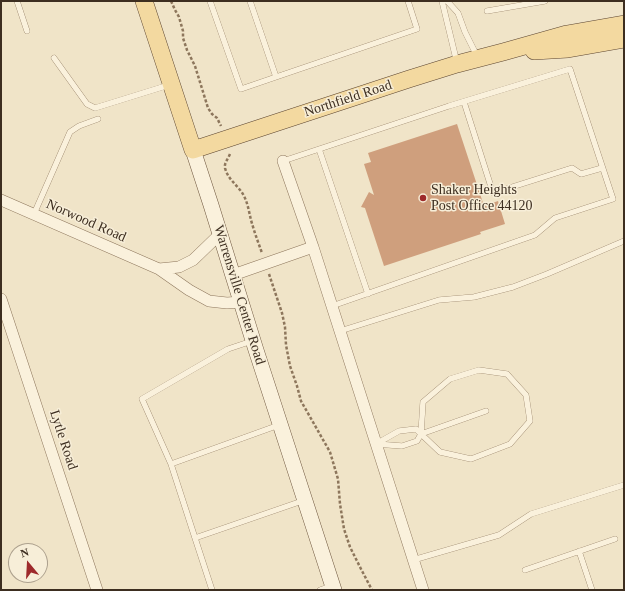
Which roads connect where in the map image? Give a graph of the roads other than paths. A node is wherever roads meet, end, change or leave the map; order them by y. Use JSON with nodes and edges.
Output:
{"nodes":[{"id":1,"x":18,"y":1,"type":"edge"},
{"id":2,"x":144,"y":1,"type":"edge"},
{"id":3,"x":210,"y":1,"type":"edge"},
{"id":4,"x":250,"y":1,"type":"edge"},
{"id":5,"x":408,"y":1,"type":"edge"},
{"id":6,"x":442,"y":1,"type":"edge"},
{"id":7,"x":447,"y":1,"type":"edge"},
{"id":8,"x":545,"y":1,"type":"edge"},
{"id":9,"x":487,"y":11,"type":"dead end"},
{"id":10,"x":624,"y":24,"type":"edge"},
{"id":11,"x":27,"y":31,"type":"dead end"},
{"id":12,"x":624,"y":39,"type":"edge"},
{"id":13,"x":503,"y":52,"type":"junction"},
{"id":14,"x":54,"y":58,"type":"dead end"},
{"id":15,"x":478,"y":58,"type":"junction"},
{"id":16,"x":457,"y":64,"type":"junction"},
{"id":17,"x":276,"y":77,"type":"junction"},
{"id":18,"x":171,"y":84,"type":"junction"},
{"id":19,"x":464,"y":102,"type":"junction"},
{"id":20,"x":98,"y":119,"type":"dead end"},
{"id":21,"x":319,"y":149,"type":"junction"},
{"id":22,"x":193,"y":150,"type":"junction"},
{"id":23,"x":283,"y":161,"type":"joint"},
{"id":24,"x":602,"y":168,"type":"junction"},
{"id":25,"x":1,"y":200,"type":"edge"},
{"id":26,"x":34,"y":214,"type":"junction"},
{"id":27,"x":220,"y":234,"type":"junction"},
{"id":28,"x":624,"y":240,"type":"edge"},
{"id":29,"x":313,"y":248,"type":"junction"},
{"id":30,"x":159,"y":269,"type":"junction"},
{"id":31,"x":233,"y":275,"type":"junction"},
{"id":32,"x":368,"y":294,"type":"junction"},
{"id":33,"x":1,"y":299,"type":"edge"},
{"id":34,"x":241,"y":302,"type":"junction"},
{"id":35,"x":332,"y":306,"type":"junction"},
{"id":36,"x":340,"y":331,"type":"junction"},
{"id":37,"x":253,"y":340,"type":"junction"},
{"id":38,"x":486,"y":411,"type":"dead end"},
{"id":39,"x":280,"y":424,"type":"junction"},
{"id":40,"x":421,"y":434,"type":"junction"},
{"id":41,"x":376,"y":444,"type":"junction"},
{"id":42,"x":172,"y":464,"type":"junction"},
{"id":43,"x":624,"y":484,"type":"edge"},
{"id":44,"x":305,"y":500,"type":"junction"},
{"id":45,"x":195,"y":538,"type":"junction"},
{"id":46,"x":615,"y":539,"type":"dead end"},
{"id":47,"x":579,"y":551,"type":"junction"},
{"id":48,"x":413,"y":560,"type":"junction"},
{"id":49,"x":524,"y":570,"type":"dead end"},
{"id":50,"x":329,"y":589,"type":"edge"},
{"id":51,"x":97,"y":590,"type":"edge"},
{"id":52,"x":212,"y":590,"type":"edge"},
{"id":53,"x":423,"y":590,"type":"edge"},
{"id":54,"x":592,"y":590,"type":"edge"}],
"edges":[{"from":1,"to":11,"type":"lane"},
{"from":2,"to":18,"type":"main road","name":"Warrensville Center Road"},
{"from":3,"to":17,"type":"lane"},
{"from":4,"to":17,"type":"lane"},
{"from":5,"to":17,"type":"lane"},
{"from":6,"to":16,"type":"lane"},
{"from":7,"to":15,"type":"lane"},
{"from":8,"to":9,"type":"lane"},
{"from":10,"to":13,"type":"main road","name":"Northfield Road"},
{"from":12,"to":13,"type":"main road","name":"Northfield Road"},
{"from":13,"to":15,"type":"main road","name":"Northfield Road"},
{"from":14,"to":18,"type":"lane"},
{"from":15,"to":16,"type":"main road","name":"Northfield Road"},
{"from":16,"to":22,"type":"main road","name":"Northfield Road"},
{"from":18,"to":22,"type":"main road","name":"Warrensville Center Road"},
{"from":19,"to":21,"type":"lane"},
{"from":19,"to":24,"type":"lane"},
{"from":19,"to":24,"type":"lane"},
{"from":20,"to":26,"type":"lane"},
{"from":21,"to":23,"type":"lane"},
{"from":21,"to":32,"type":"lane"},
{"from":22,"to":27,"type":"main road","name":"Warrensville Center Road"},
{"from":23,"to":29,"type":"street"},
{"from":24,"to":32,"type":"lane"},
{"from":25,"to":26,"type":"street","name":"Norwood Road"},
{"from":26,"to":30,"type":"street","name":"Norwood Road"},
{"from":27,"to":30,"type":"street","name":"Norwood Road"},
{"from":27,"to":31,"type":"main road","name":"Warrensville Center Road"},
{"from":28,"to":36,"type":"lane"},
{"from":29,"to":31,"type":"street"},
{"from":29,"to":35,"type":"street"},
{"from":30,"to":34,"type":"street","name":"Norwood Road"},
{"from":31,"to":34,"type":"main road","name":"Warrensville Center Road"},
{"from":32,"to":35,"type":"lane"},
{"from":33,"to":51,"type":"street","name":"Lytle Road"},
{"from":34,"to":37,"type":"main road","name":"Warrensville Center Road"},
{"from":35,"to":36,"type":"street"},
{"from":36,"to":41,"type":"street"},
{"from":37,"to":39,"type":"main road","name":"Warrensville Center Road"},
{"from":37,"to":42,"type":"lane"},
{"from":38,"to":40,"type":"lane"},
{"from":39,"to":42,"type":"lane"},
{"from":39,"to":44,"type":"main road","name":"Warrensville Center Road"},
{"from":40,"to":40,"type":"lane"},
{"from":40,"to":41,"type":"lane"},
{"from":40,"to":41,"type":"lane"},
{"from":41,"to":48,"type":"street"},
{"from":42,"to":45,"type":"lane"},
{"from":43,"to":48,"type":"lane"},
{"from":44,"to":45,"type":"lane"},
{"from":44,"to":50,"type":"main road","name":"Warrensville Center Road"},
{"from":45,"to":52,"type":"lane"},
{"from":46,"to":47,"type":"lane"},
{"from":47,"to":49,"type":"lane"},
{"from":47,"to":54,"type":"lane"},
{"from":48,"to":53,"type":"street"}]}
